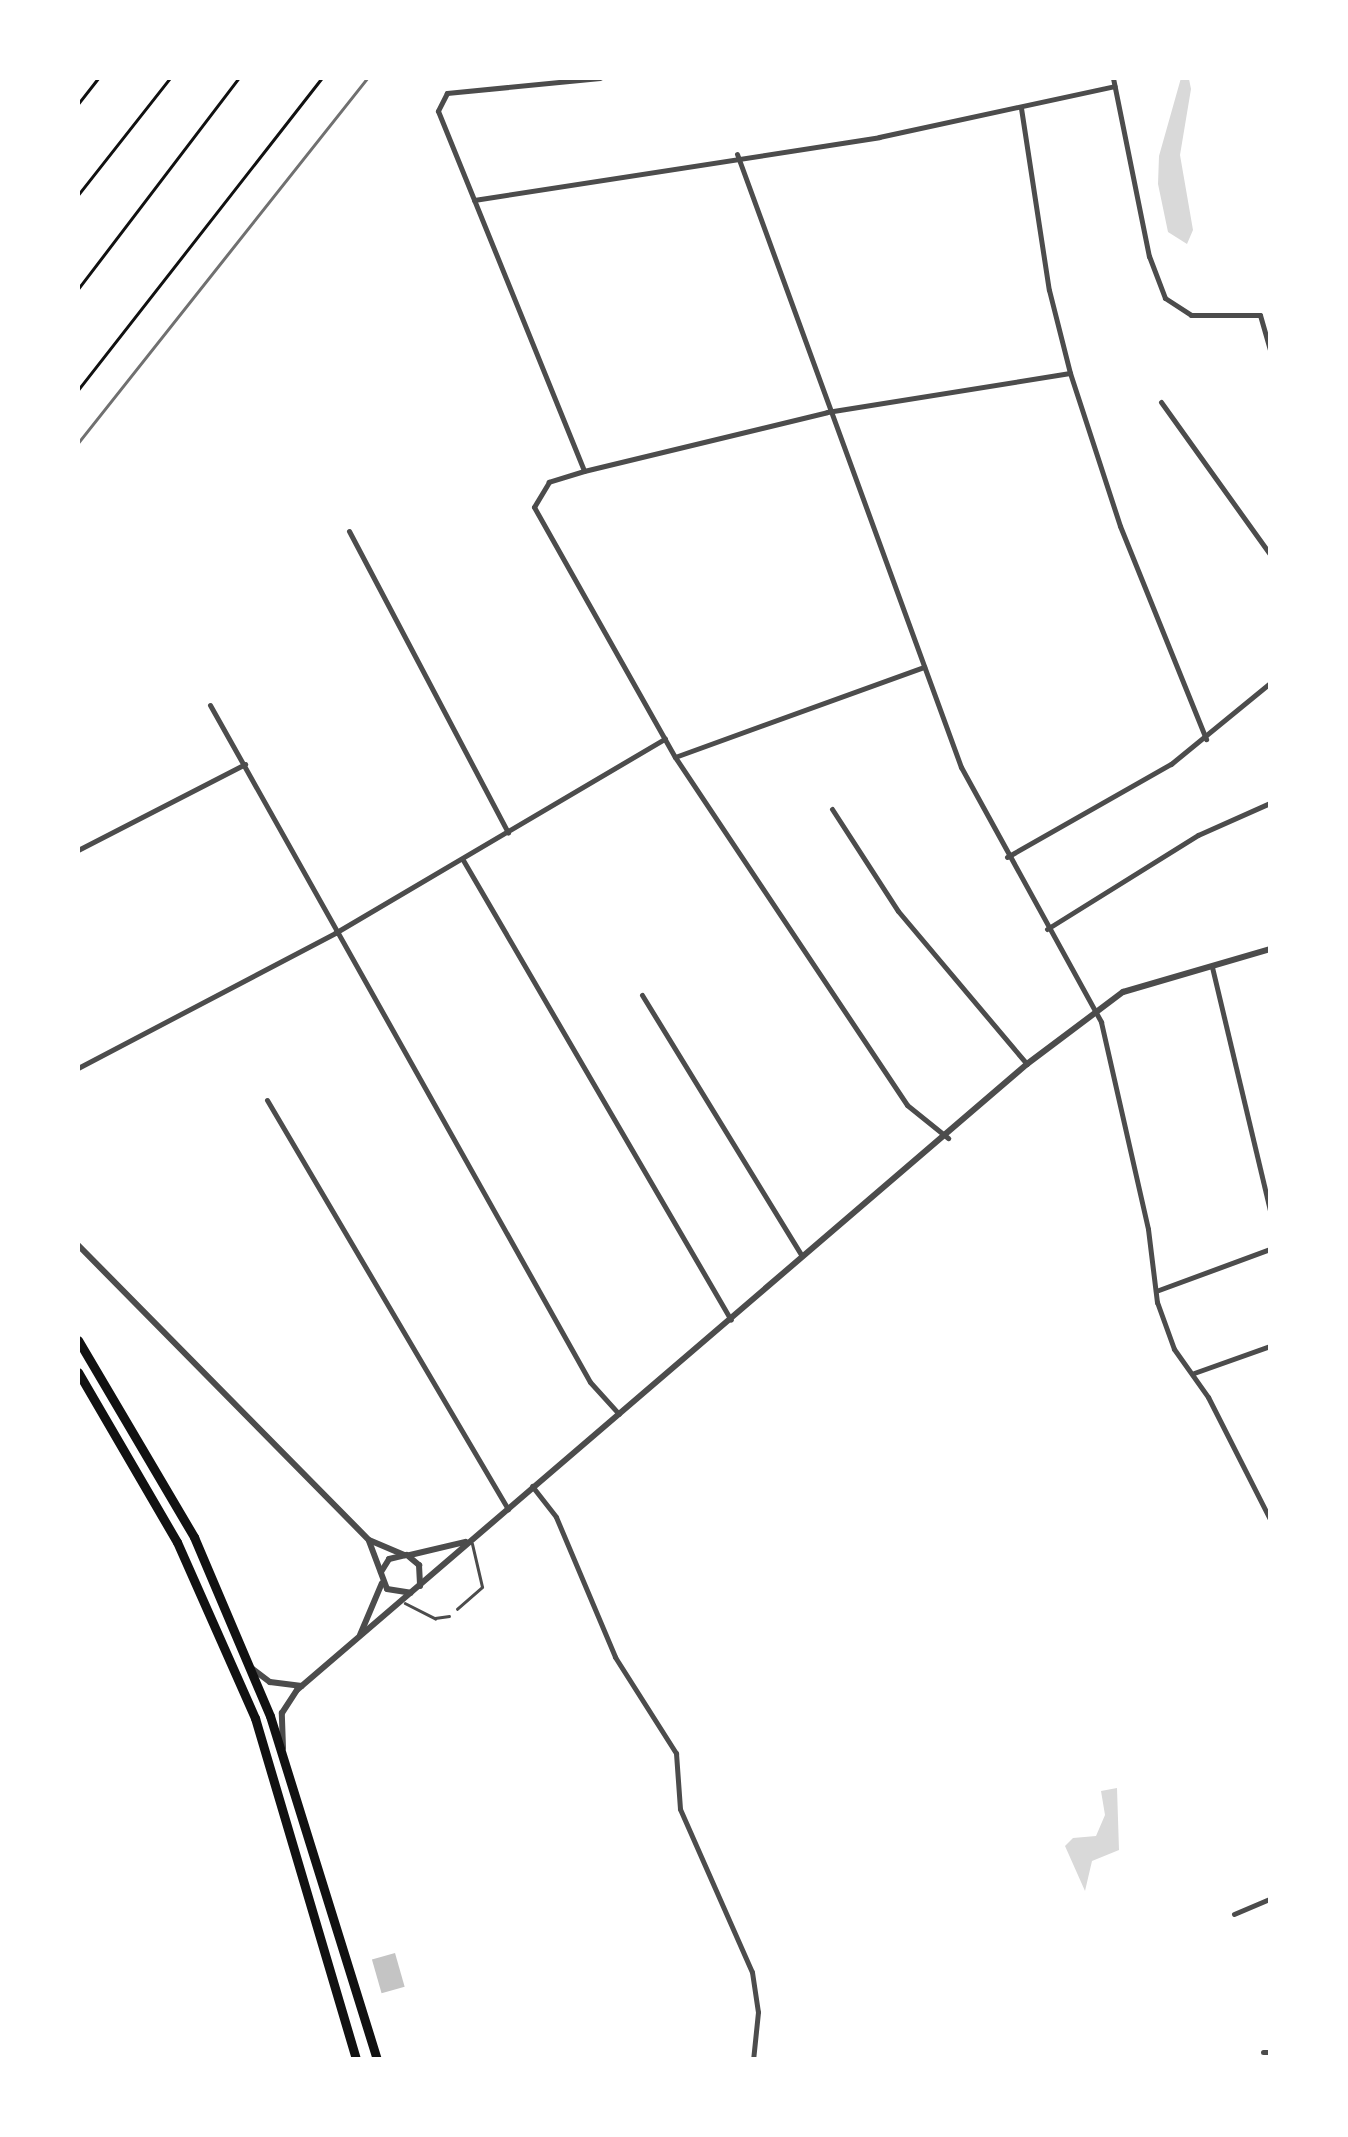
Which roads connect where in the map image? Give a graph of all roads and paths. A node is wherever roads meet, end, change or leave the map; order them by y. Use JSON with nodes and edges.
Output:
{"nodes":[{"id":1,"x":98,"y":78,"type":"edge"},
{"id":2,"x":170,"y":78,"type":"edge"},
{"id":3,"x":239,"y":78,"type":"edge"},
{"id":4,"x":322,"y":78,"type":"edge"},
{"id":5,"x":600,"y":78,"type":"edge"},
{"id":6,"x":1113,"y":78,"type":"edge"},
{"id":7,"x":1115,"y":86,"type":"junction"},
{"id":8,"x":78,"y":104,"type":"edge"},
{"id":9,"x":1022,"y":108,"type":"junction"},
{"id":10,"x":737,"y":154,"type":"junction"},
{"id":11,"x":78,"y":196,"type":"edge"},
{"id":12,"x":473,"y":200,"type":"junction"},
{"id":13,"x":78,"y":288,"type":"edge"},
{"id":14,"x":1270,"y":309,"type":"edge"},
{"id":15,"x":1260,"y":315,"type":"junction"},
{"id":16,"x":1270,"y":351,"type":"edge"},
{"id":17,"x":1070,"y":373,"type":"junction"},
{"id":18,"x":78,"y":390,"type":"edge"},
{"id":19,"x":1160,"y":402,"type":"dead end"},
{"id":20,"x":827,"y":412,"type":"junction"},
{"id":21,"x":584,"y":471,"type":"junction"},
{"id":22,"x":348,"y":531,"type":"dead end"},
{"id":23,"x":1270,"y":554,"type":"edge"},
{"id":24,"x":924,"y":667,"type":"junction"},
{"id":25,"x":1270,"y":684,"type":"edge"},
{"id":26,"x":210,"y":706,"type":"dead end"},
{"id":27,"x":665,"y":740,"type":"junction"},
{"id":28,"x":1206,"y":740,"type":"junction"},
{"id":29,"x":675,"y":757,"type":"junction"},
{"id":30,"x":245,"y":764,"type":"junction"},
{"id":31,"x":1270,"y":803,"type":"edge"},
{"id":32,"x":832,"y":809,"type":"dead end"},
{"id":33,"x":508,"y":833,"type":"junction"},
{"id":34,"x":78,"y":850,"type":"edge"},
{"id":35,"x":1006,"y":857,"type":"junction"},
{"id":36,"x":463,"y":860,"type":"junction"},
{"id":37,"x":1047,"y":929,"type":"junction"},
{"id":38,"x":335,"y":933,"type":"junction"},
{"id":39,"x":1270,"y":948,"type":"edge"},
{"id":40,"x":1212,"y":964,"type":"junction"},
{"id":41,"x":642,"y":994,"type":"dead end"},
{"id":42,"x":1094,"y":1011,"type":"junction"},
{"id":43,"x":1027,"y":1064,"type":"junction"},
{"id":44,"x":78,"y":1068,"type":"edge"},
{"id":45,"x":267,"y":1100,"type":"dead end"},
{"id":46,"x":948,"y":1138,"type":"junction"},
{"id":47,"x":1270,"y":1210,"type":"edge"},
{"id":48,"x":78,"y":1245,"type":"edge"},
{"id":49,"x":1270,"y":1249,"type":"edge"},
{"id":50,"x":803,"y":1259,"type":"junction"},
{"id":51,"x":1156,"y":1291,"type":"junction"},
{"id":52,"x":731,"y":1320,"type":"junction"},
{"id":53,"x":78,"y":1340,"type":"edge"},
{"id":54,"x":1270,"y":1346,"type":"edge"},
{"id":55,"x":1193,"y":1373,"type":"junction"},
{"id":56,"x":78,"y":1374,"type":"edge"},
{"id":57,"x":620,"y":1414,"type":"junction"},
{"id":58,"x":532,"y":1486,"type":"junction"},
{"id":59,"x":508,"y":1509,"type":"junction"},
{"id":60,"x":1270,"y":1518,"type":"edge"},
{"id":61,"x":369,"y":1540,"type":"junction"},
{"id":62,"x":471,"y":1541,"type":"junction"},
{"id":63,"x":406,"y":1555,"type":"junction"},
{"id":64,"x":382,"y":1578,"type":"junction"},
{"id":65,"x":418,"y":1589,"type":"junction"},
{"id":66,"x":404,"y":1602,"type":"junction"},
{"id":67,"x":457,"y":1609,"type":"dead end"},
{"id":68,"x":448,"y":1616,"type":"dead end"},
{"id":69,"x":354,"y":1644,"type":"junction"},
{"id":70,"x":249,"y":1667,"type":"junction"},
{"id":71,"x":303,"y":1686,"type":"junction"},
{"id":72,"x":285,"y":1764,"type":"junction"},
{"id":73,"x":1270,"y":1899,"type":"edge"},
{"id":74,"x":1234,"y":1914,"type":"dead end"},
{"id":75,"x":356,"y":2060,"type":"edge"},
{"id":76,"x":377,"y":2060,"type":"edge"},
{"id":77,"x":754,"y":2060,"type":"edge"}],
"edges":[{"from":1,"to":8,"type":"path"},
{"from":2,"to":11,"type":"path"},
{"from":3,"to":13,"type":"path"},
{"from":4,"to":18,"type":"path"},
{"from":5,"to":12,"type":"street"},
{"from":6,"to":7,"type":"street"},
{"from":7,"to":9,"type":"street"},
{"from":7,"to":15,"type":"street"},
{"from":9,"to":10,"type":"street"},
{"from":9,"to":17,"type":"street"},
{"from":10,"to":12,"type":"street"},
{"from":10,"to":20,"type":"street"},
{"from":12,"to":21,"type":"street"},
{"from":14,"to":15,"type":"street"},
{"from":15,"to":16,"type":"street"},
{"from":17,"to":20,"type":"street"},
{"from":17,"to":28,"type":"street"},
{"from":19,"to":23,"type":"street"},
{"from":20,"to":21,"type":"street"},
{"from":20,"to":24,"type":"street"},
{"from":21,"to":27,"type":"street"},
{"from":22,"to":33,"type":"street"},
{"from":24,"to":29,"type":"street"},
{"from":24,"to":35,"type":"street"},
{"from":25,"to":28,"type":"street"},
{"from":26,"to":30,"type":"street"},
{"from":27,"to":29,"type":"street"},
{"from":27,"to":33,"type":"street"},
{"from":28,"to":35,"type":"street"},
{"from":29,"to":46,"type":"street"},
{"from":30,"to":34,"type":"street"},
{"from":30,"to":38,"type":"street"},
{"from":31,"to":37,"type":"street"},
{"from":32,"to":43,"type":"street"},
{"from":33,"to":36,"type":"street"},
{"from":35,"to":37,"type":"street"},
{"from":36,"to":38,"type":"street"},
{"from":36,"to":52,"type":"street"},
{"from":37,"to":42,"type":"street"},
{"from":38,"to":44,"type":"street"},
{"from":38,"to":57,"type":"street"},
{"from":39,"to":40,"type":"street"},
{"from":40,"to":42,"type":"street"},
{"from":40,"to":47,"type":"street"},
{"from":41,"to":50,"type":"street"},
{"from":42,"to":43,"type":"street"},
{"from":42,"to":51,"type":"street"},
{"from":43,"to":46,"type":"street"},
{"from":45,"to":59,"type":"street"},
{"from":46,"to":50,"type":"street"},
{"from":48,"to":61,"type":"street"},
{"from":49,"to":51,"type":"street"},
{"from":50,"to":52,"type":"street"},
{"from":51,"to":55,"type":"street"},
{"from":52,"to":57,"type":"street"},
{"from":53,"to":70,"type":"highway"},
{"from":54,"to":55,"type":"street"},
{"from":55,"to":60,"type":"street"},
{"from":56,"to":75,"type":"highway"},
{"from":57,"to":58,"type":"street"},
{"from":58,"to":59,"type":"street"},
{"from":58,"to":77,"type":"street"},
{"from":59,"to":62,"type":"street"},
{"from":61,"to":63,"type":"street"},
{"from":61,"to":64,"type":"street"},
{"from":62,"to":63,"type":"street"},
{"from":62,"to":65,"type":"street"},
{"from":62,"to":67,"type":"lane"},
{"from":63,"to":64,"type":"street"},
{"from":63,"to":65,"type":"street"},
{"from":64,"to":65,"type":"street"},
{"from":64,"to":69,"type":"street"},
{"from":65,"to":66,"type":"street"},
{"from":66,"to":68,"type":"lane"},
{"from":66,"to":69,"type":"street"},
{"from":69,"to":71,"type":"street"},
{"from":70,"to":71,"type":"street"},
{"from":70,"to":72,"type":"highway"},
{"from":71,"to":72,"type":"street"},
{"from":72,"to":76,"type":"highway"},
{"from":73,"to":74,"type":"street"}]}
